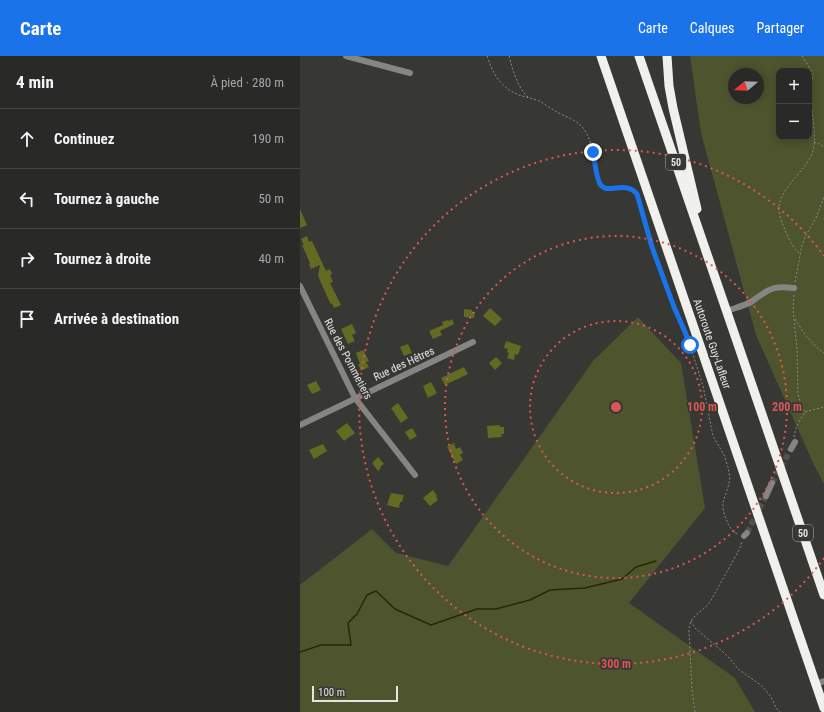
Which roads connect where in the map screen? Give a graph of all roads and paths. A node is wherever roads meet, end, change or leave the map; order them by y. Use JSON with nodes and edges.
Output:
{"nodes":[{"id":1,"x":346,"y":56,"type":"edge"},
{"id":2,"x":488,"y":56,"type":"edge"},
{"id":3,"x":509,"y":56,"type":"edge"},
{"id":4,"x":601,"y":56,"type":"edge"},
{"id":5,"x":639,"y":56,"type":"edge"},
{"id":6,"x":667,"y":56,"type":"edge"},
{"id":7,"x":802,"y":56,"type":"edge"},
{"id":8,"x":809,"y":68,"type":"edge"},
{"id":9,"x":410,"y":73,"type":"dead end"},
{"id":10,"x":529,"y":98,"type":"junction"},
{"id":11,"x":811,"y":104,"type":"edge"},
{"id":12,"x":814,"y":142,"type":"junction"},
{"id":13,"x":824,"y":147,"type":"edge"},
{"id":14,"x":824,"y":197,"type":"edge"},
{"id":15,"x":800,"y":253,"type":"junction"},
{"id":16,"x":712,"y":268,"type":"junction"},
{"id":17,"x":300,"y":286,"type":"edge"},
{"id":18,"x":794,"y":288,"type":"junction"},
{"id":19,"x":727,"y":311,"type":"junction"},
{"id":20,"x":794,"y":319,"type":"junction"},
{"id":21,"x":473,"y":342,"type":"dead end"},
{"id":22,"x":824,"y":353,"type":"edge"},
{"id":23,"x":355,"y":398,"type":"junction"},
{"id":24,"x":824,"y":407,"type":"edge"},
{"id":25,"x":805,"y":412,"type":"junction"},
{"id":26,"x":300,"y":425,"type":"edge"},
{"id":27,"x":795,"y":442,"type":"joint"},
{"id":28,"x":791,"y":449,"type":"tunnel mouth"},
{"id":29,"x":415,"y":475,"type":"dead end"},
{"id":30,"x":772,"y":483,"type":"tunnel mouth"},
{"id":31,"x":766,"y":496,"type":"tunnel mouth"},
{"id":32,"x":824,"y":595,"type":"edge"},
{"id":33,"x":691,"y":621,"type":"junction"},
{"id":34,"x":820,"y":683,"type":"edge"},
{"id":35,"x":824,"y":708,"type":"edge"},
{"id":36,"x":695,"y":712,"type":"edge"},
{"id":37,"x":780,"y":712,"type":"edge"}],
"edges":[{"from":1,"to":9,"type":"street"},
{"from":2,"to":10,"type":"path"},
{"from":3,"to":10,"type":"path"},
{"from":4,"to":34,"type":"highway","name":"Autoroute Guy-Lafleur"},
{"from":5,"to":16,"type":"highway","number":"50"},
{"from":6,"to":16,"type":"highway"},
{"from":7,"to":8,"type":"path"},
{"from":10,"to":33,"type":"path"},
{"from":11,"to":12,"type":"path"},
{"from":12,"to":13,"type":"path"},
{"from":12,"to":15,"type":"path"},
{"from":14,"to":15,"type":"path"},
{"from":15,"to":18,"type":"path"},
{"from":16,"to":19,"type":"highway","number":"50"},
{"from":17,"to":23,"type":"street","name":"Rue des Pommetiers"},
{"from":18,"to":19,"type":"street"},
{"from":18,"to":20,"type":"path"},
{"from":19,"to":32,"type":"highway","number":"50"},
{"from":20,"to":22,"type":"path"},
{"from":20,"to":25,"type":"path"},
{"from":21,"to":23,"type":"street","name":"Rue des Hêtres"},
{"from":23,"to":26,"type":"street","name":"Rue des Hêtres"},
{"from":23,"to":29,"type":"street","name":"Rue des Pommetiers"},
{"from":24,"to":25,"type":"path"},
{"from":25,"to":27,"type":"path"},
{"from":27,"to":28,"type":"street"},
{"from":30,"to":31,"type":"street"},
{"from":33,"to":36,"type":"path"},
{"from":33,"to":37,"type":"path"},
{"from":34,"to":35,"type":"highway","name":"Autoroute Guy-Lafleur"}]}
